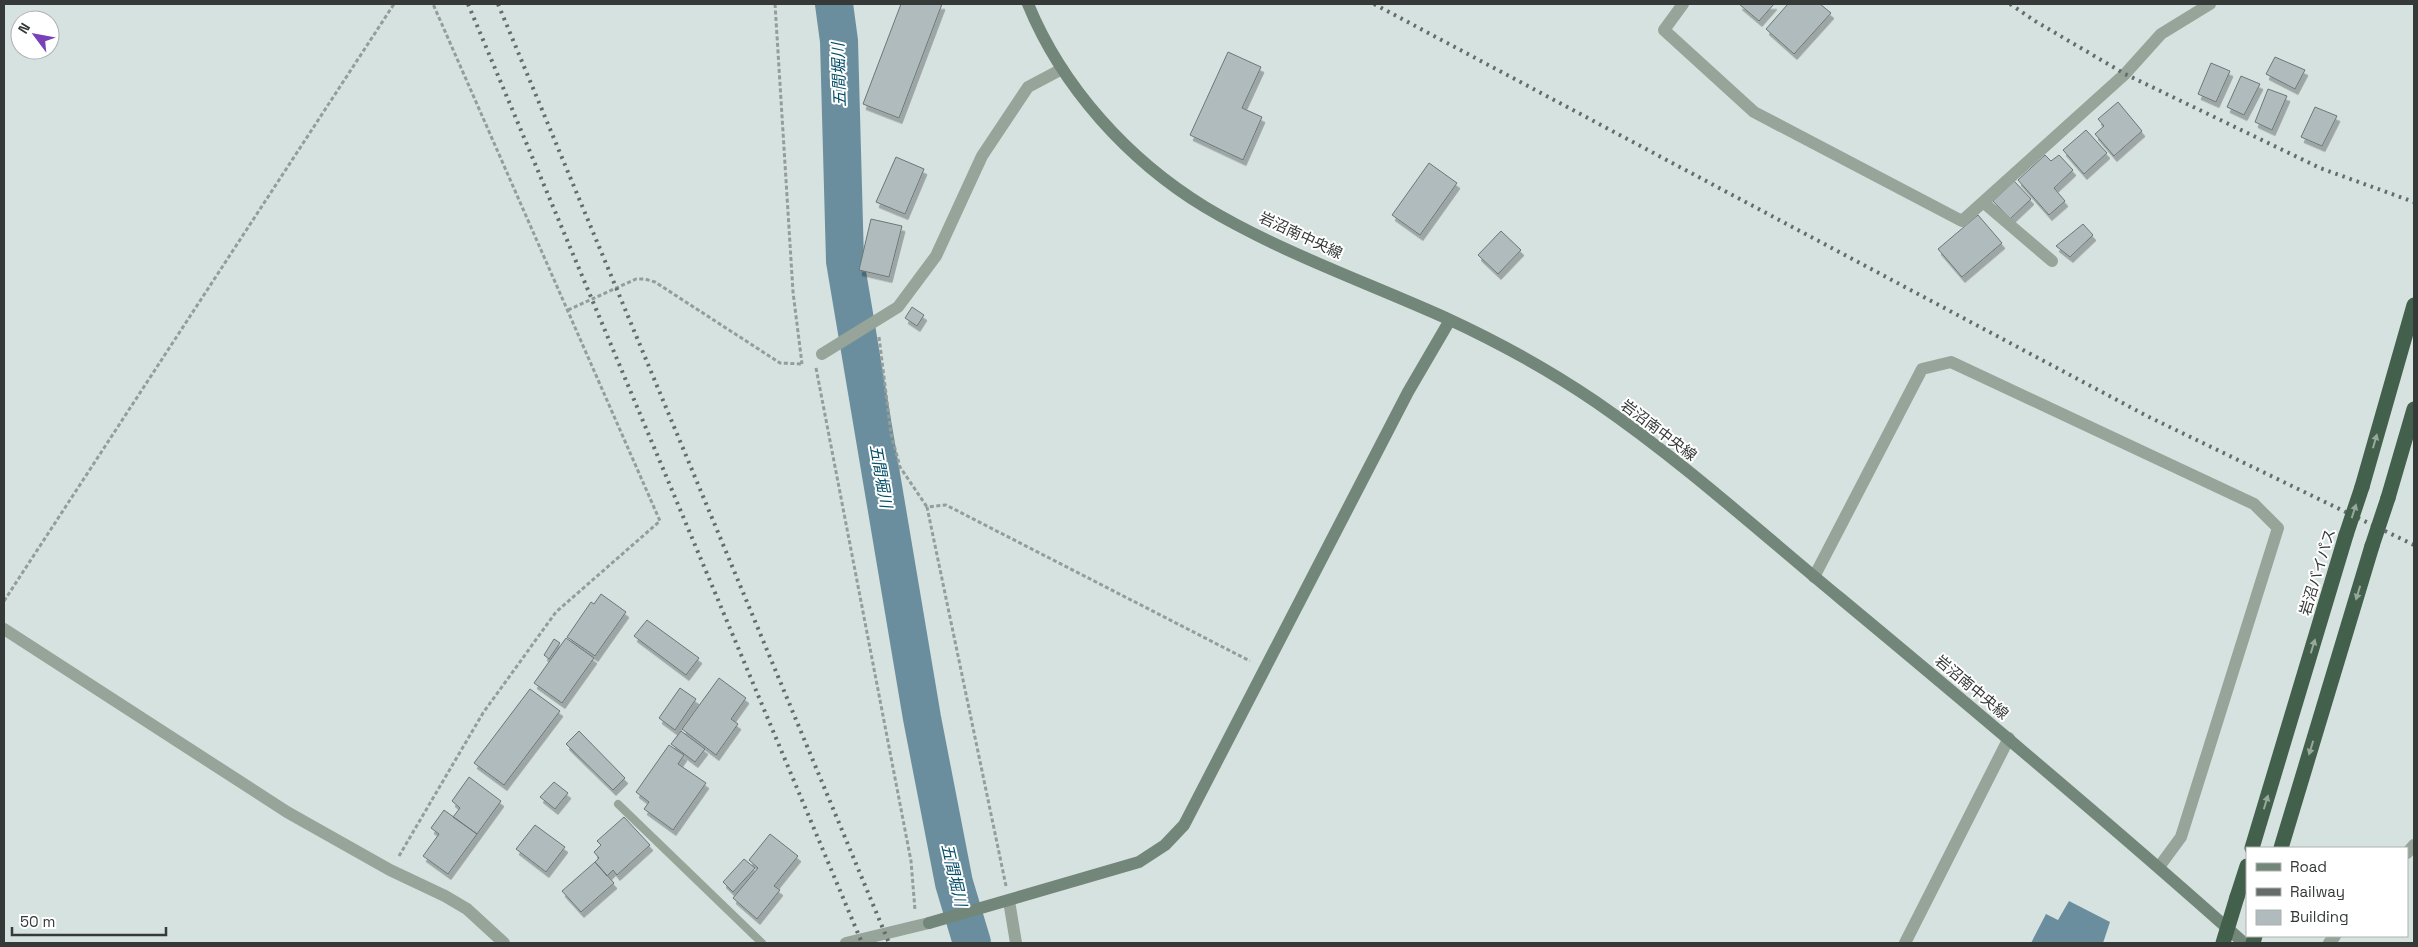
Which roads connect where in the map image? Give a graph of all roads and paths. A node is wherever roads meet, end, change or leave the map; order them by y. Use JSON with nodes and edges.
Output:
{"nodes":[{"id":1,"x":394,"y":4,"type":"edge"},
{"id":2,"x":433,"y":4,"type":"edge"},
{"id":3,"x":775,"y":4,"type":"edge"},
{"id":4,"x":1028,"y":4,"type":"edge"},
{"id":5,"x":1682,"y":4,"type":"edge"},
{"id":6,"x":2210,"y":4,"type":"edge"},
{"id":7,"x":1062,"y":69,"type":"junction"},
{"id":8,"x":1983,"y":202,"type":"junction"},
{"id":9,"x":2052,"y":260,"type":"dead end"},
{"id":10,"x":2414,"y":305,"type":"edge"},
{"id":11,"x":568,"y":310,"type":"junction"},
{"id":12,"x":1450,"y":320,"type":"junction"},
{"id":13,"x":875,"y":322,"type":"junction"},
{"id":14,"x":818,"y":356,"type":"junction"},
{"id":15,"x":802,"y":364,"type":"junction"},
{"id":16,"x":2414,"y":408,"type":"edge"},
{"id":17,"x":927,"y":506,"type":"junction"},
{"id":18,"x":1814,"y":576,"type":"junction"},
{"id":19,"x":4,"y":601,"type":"edge"},
{"id":20,"x":4,"y":629,"type":"edge"},
{"id":21,"x":1265,"y":669,"type":"junction"},
{"id":22,"x":2008,"y":738,"type":"junction"},
{"id":23,"x":618,"y":804,"type":"dead end"},
{"id":24,"x":2252,"y":847,"type":"edge"},
{"id":25,"x":2281,"y":847,"type":"edge"},
{"id":26,"x":2159,"y":867,"type":"junction"},
{"id":27,"x":2246,"y":869,"type":"edge"},
{"id":28,"x":390,"y":870,"type":"junction"},
{"id":29,"x":1009,"y":901,"type":"junction"},
{"id":30,"x":923,"y":924,"type":"junction"},
{"id":31,"x":504,"y":943,"type":"edge"},
{"id":32,"x":762,"y":943,"type":"edge"},
{"id":33,"x":846,"y":943,"type":"edge"},
{"id":34,"x":1016,"y":943,"type":"edge"},
{"id":35,"x":1905,"y":943,"type":"edge"},
{"id":36,"x":2223,"y":943,"type":"edge"},
{"id":37,"x":2244,"y":943,"type":"edge"}],
"edges":[{"from":1,"to":19,"type":"path"},
{"from":2,"to":11,"type":"path"},
{"from":3,"to":15,"type":"path"},
{"from":4,"to":7,"type":"street","name":"岩沼南中央線"},
{"from":5,"to":8,"type":"street"},
{"from":6,"to":8,"type":"street"},
{"from":7,"to":12,"type":"street","name":"岩沼南中央線"},
{"from":7,"to":13,"type":"street"},
{"from":8,"to":9,"type":"street"},
{"from":24,"to":10,"type":"highway","name":"岩沼バイパス","one_way":true,"bridge":true},
{"from":11,"to":15,"type":"path"},
{"from":11,"to":28,"type":"path"},
{"from":12,"to":18,"type":"street","name":"岩沼南中央線"},
{"from":12,"to":21,"type":"street"},
{"from":13,"to":14,"type":"street"},
{"from":13,"to":17,"type":"path"},
{"from":14,"to":15,"type":"path"},
{"from":14,"to":30,"type":"path"},
{"from":16,"to":25,"type":"highway","one_way":true,"bridge":true},
{"from":17,"to":21,"type":"path"},
{"from":17,"to":29,"type":"path"},
{"from":18,"to":22,"type":"street","name":"岩沼南中央線"},
{"from":18,"to":26,"type":"street"},
{"from":20,"to":28,"type":"street"},
{"from":21,"to":29,"type":"street"},
{"from":22,"to":26,"type":"street","name":"岩沼南中央線"},
{"from":22,"to":35,"type":"street"},
{"from":23,"to":32,"type":"lane"},
{"from":26,"to":37,"type":"street","name":"岩沼南中央線"},
{"from":27,"to":36,"type":"highway","bridge":true},
{"from":28,"to":31,"type":"street"},
{"from":29,"to":30,"type":"street"},
{"from":29,"to":34,"type":"street"},
{"from":30,"to":33,"type":"street"}]}
